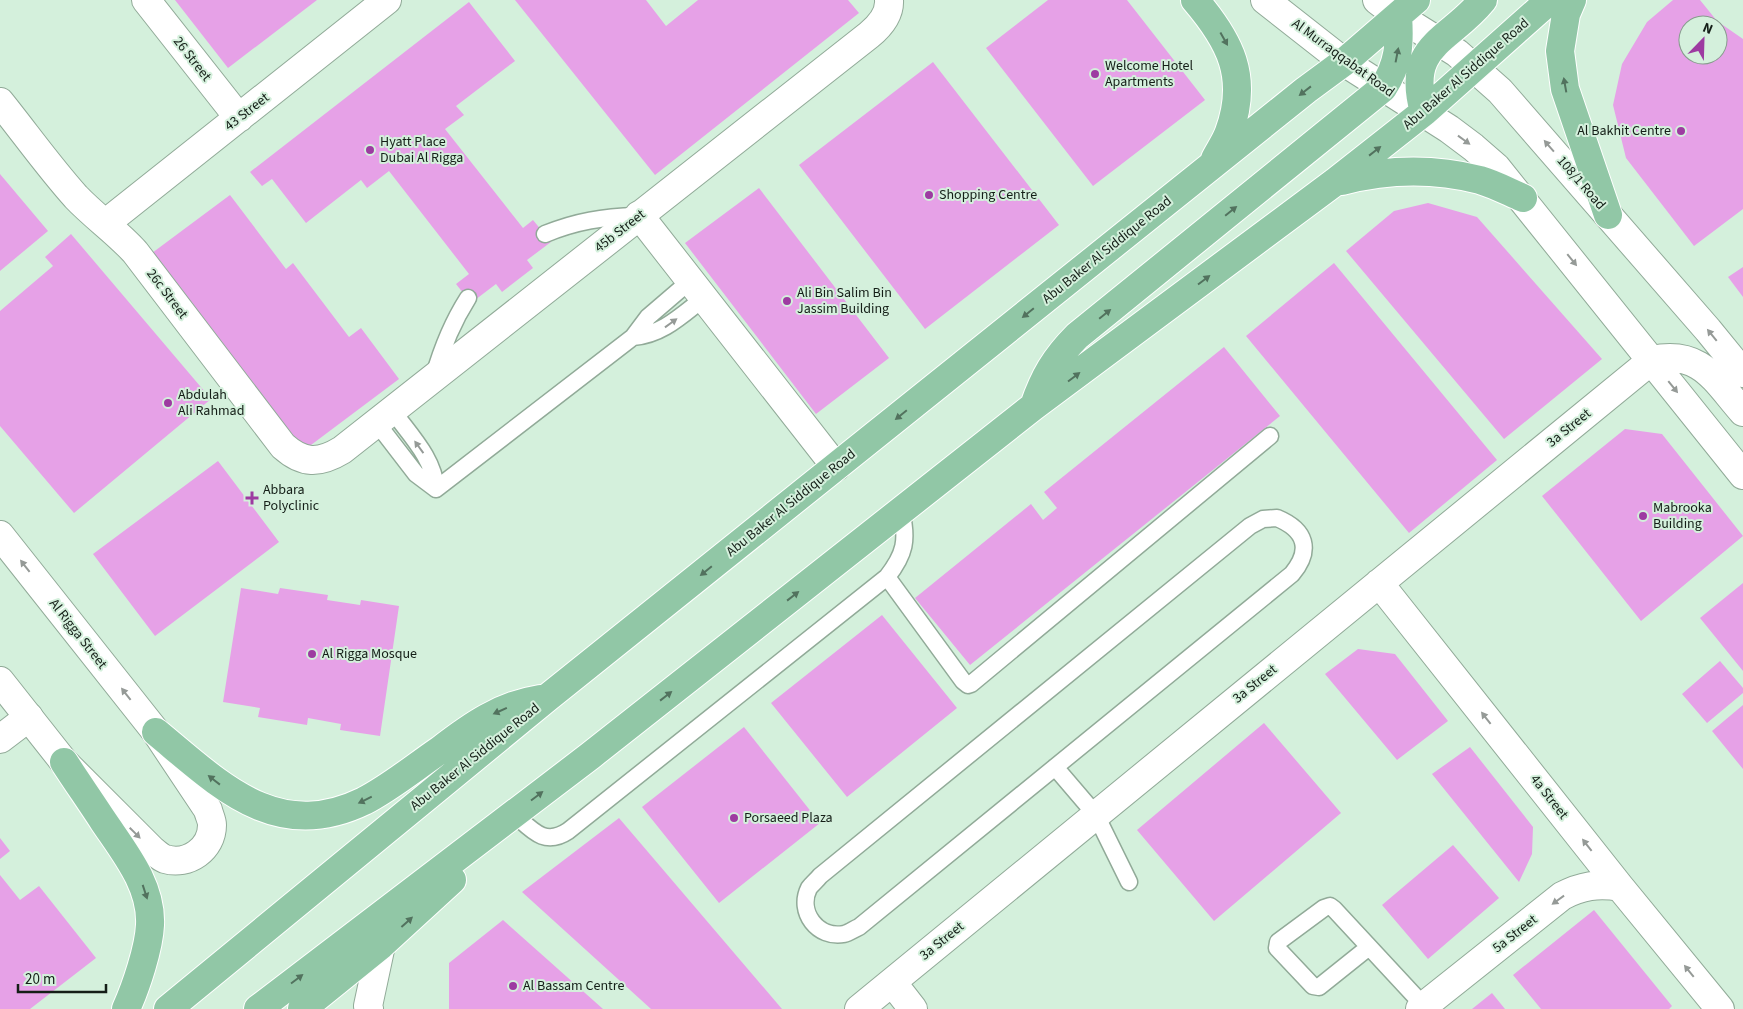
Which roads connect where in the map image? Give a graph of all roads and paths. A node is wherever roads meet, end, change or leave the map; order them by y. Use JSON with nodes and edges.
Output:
{"nodes":[{"id":1,"x":146,"y":0,"type":"edge"},
{"id":2,"x":387,"y":0,"type":"edge"},
{"id":3,"x":1196,"y":0,"type":"edge"},
{"id":4,"x":1265,"y":0,"type":"edge"},
{"id":5,"x":1482,"y":0,"type":"edge"},
{"id":6,"x":1550,"y":0,"type":"edge"},
{"id":7,"x":1572,"y":0,"type":"edge"},
{"id":8,"x":892,"y":2,"type":"edge"},
{"id":9,"x":1397,"y":5,"type":"edge"},
{"id":10,"x":1438,"y":40,"type":"junction"},
{"id":11,"x":1344,"y":62,"type":"junction"},
{"id":12,"x":1475,"y":67,"type":"junction"},
{"id":13,"x":1384,"y":88,"type":"junction"},
{"id":14,"x":0,"y":102,"type":"edge"},
{"id":15,"x":1424,"y":112,"type":"junction"},
{"id":16,"x":239,"y":118,"type":"junction"},
{"id":17,"x":1211,"y":166,"type":"junction"},
{"id":18,"x":1335,"y":182,"type":"junction"},
{"id":19,"x":1523,"y":198,"type":"junction"},
{"id":20,"x":1608,"y":214,"type":"junction"},
{"id":21,"x":639,"y":216,"type":"junction"},
{"id":22,"x":106,"y":223,"type":"junction"},
{"id":23,"x":545,"y":234,"type":"dead end"},
{"id":24,"x":697,"y":289,"type":"junction"},
{"id":25,"x":468,"y":298,"type":"dead end"},
{"id":26,"x":1652,"y":360,"type":"junction"},
{"id":27,"x":1743,"y":373,"type":"edge"},
{"id":28,"x":434,"y":377,"type":"junction"},
{"id":29,"x":1034,"y":406,"type":"junction"},
{"id":30,"x":1743,"y":412,"type":"edge"},
{"id":31,"x":384,"y":416,"type":"junction"},
{"id":32,"x":1270,"y":436,"type":"dead end"},
{"id":33,"x":342,"y":450,"type":"joint"},
{"id":34,"x":836,"y":467,"type":"junction"},
{"id":35,"x":1743,"y":475,"type":"edge"},
{"id":36,"x":901,"y":511,"type":"junction"},
{"id":37,"x":0,"y":535,"type":"edge"},
{"id":38,"x":887,"y":577,"type":"junction"},
{"id":39,"x":1379,"y":583,"type":"junction"},
{"id":40,"x":0,"y":681,"type":"edge"},
{"id":41,"x":547,"y":698,"type":"junction"},
{"id":42,"x":29,"y":717,"type":"junction"},
{"id":43,"x":156,"y":732,"type":"junction"},
{"id":44,"x":0,"y":739,"type":"edge"},
{"id":45,"x":64,"y":762,"type":"junction"},
{"id":46,"x":1055,"y":767,"type":"junction"},
{"id":47,"x":1096,"y":815,"type":"junction"},
{"id":48,"x":508,"y":819,"type":"junction"},
{"id":49,"x":1130,"y":882,"type":"dead end"},
{"id":50,"x":1620,"y":886,"type":"junction"},
{"id":51,"x":382,"y":945,"type":"junction"},
{"id":52,"x":1369,"y":947,"type":"junction"},
{"id":53,"x":892,"y":982,"type":"junction"},
{"id":54,"x":1422,"y":1008,"type":"edge"},
{"id":55,"x":126,"y":1009,"type":"edge"},
{"id":56,"x":168,"y":1009,"type":"edge"},
{"id":57,"x":258,"y":1009,"type":"edge"},
{"id":58,"x":302,"y":1009,"type":"edge"},
{"id":59,"x":369,"y":1009,"type":"edge"},
{"id":60,"x":859,"y":1009,"type":"edge"},
{"id":61,"x":913,"y":1009,"type":"edge"},
{"id":62,"x":1720,"y":1009,"type":"edge"}],
"edges":[{"from":1,"to":16,"type":"street","name":"26 Street"},
{"from":2,"to":16,"type":"street","name":"43 Street"},
{"from":3,"to":17,"type":"main road","one_way":true},
{"from":4,"to":11,"type":"street","name":"Al Murraqqabat Road"},
{"from":5,"to":10,"type":"main road"},
{"from":6,"to":12,"type":"main road","name":"Abu Baker Al Siddique Road"},
{"from":20,"to":7,"type":"main road","one_way":true},
{"from":8,"to":21,"type":"street","name":"45b Street"},
{"from":9,"to":10,"type":"street","name":"108/1 Road"},
{"from":9,"to":11,"type":"main road","name":"Abu Baker Al Siddique Road"},
{"from":13,"to":9,"type":"main road","one_way":true},
{"from":10,"to":12,"type":"street","name":"108/1 Road"},
{"from":10,"to":15,"type":"main road"},
{"from":11,"to":13,"type":"street","name":"Al Murraqqabat Road"},
{"from":11,"to":17,"type":"main road","name":"Abu Baker Al Siddique Road","one_way":true},
{"from":12,"to":15,"type":"main road","name":"Abu Baker Al Siddique Road"},
{"from":20,"to":12,"type":"street","name":"108/1 Road","one_way":true},
{"from":13,"to":15,"type":"street","name":"Al Murraqqabat Road"},
{"from":29,"to":13,"type":"main road","one_way":true},
{"from":14,"to":22,"type":"street","name":"26c Street"},
{"from":18,"to":15,"type":"main road","name":"Abu Baker Al Siddique Road","one_way":true},
{"from":15,"to":19,"type":"street","one_way":true},
{"from":16,"to":22,"type":"street","name":"43 Street"},
{"from":17,"to":34,"type":"main road","name":"Abu Baker Al Siddique Road","one_way":true},
{"from":18,"to":19,"type":"main road"},
{"from":29,"to":18,"type":"main road","name":"Abu Baker Al Siddique Road","one_way":true},
{"from":19,"to":26,"type":"street","one_way":true},
{"from":27,"to":20,"type":"street","name":"108/1 Road","one_way":true},
{"from":21,"to":23,"type":"lane"},
{"from":21,"to":24,"type":"street"},
{"from":21,"to":28,"type":"street","name":"45b Street"},
{"from":22,"to":33,"type":"street","name":"26c Street"},
{"from":24,"to":31,"type":"lane"},
{"from":24,"to":34,"type":"street"},
{"from":25,"to":28,"type":"lane"},
{"from":26,"to":30,"type":"street"},
{"from":26,"to":35,"type":"street","one_way":true},
{"from":26,"to":39,"type":"street","name":"3a Street"},
{"from":28,"to":31,"type":"street","name":"45b Street"},
{"from":29,"to":36,"type":"main road","name":"Abu Baker Al Siddique Road"},
{"from":31,"to":33,"type":"street","name":"45b Street"},
{"from":32,"to":38,"type":"lane"},
{"from":34,"to":41,"type":"main road","name":"Abu Baker Al Siddique Road","one_way":true},
{"from":36,"to":38,"type":"lane"},
{"from":48,"to":36,"type":"main road","name":"Abu Baker Al Siddique Road","one_way":true},
{"from":43,"to":37,"type":"street","name":"Al Rigga Street","one_way":true},
{"from":38,"to":48,"type":"lane"},
{"from":39,"to":47,"type":"street","name":"3a Street"},
{"from":50,"to":39,"type":"street","name":"4a Street","one_way":true},
{"from":40,"to":42,"type":"street"},
{"from":41,"to":43,"type":"main road","one_way":true},
{"from":41,"to":56,"type":"main road","name":"Abu Baker Al Siddique Road"},
{"from":42,"to":44,"type":"street"},
{"from":42,"to":45,"type":"street"},
{"from":45,"to":43,"type":"street","name":"Al Rigga Street","one_way":true},
{"from":45,"to":55,"type":"main road","one_way":true},
{"from":46,"to":46,"type":"lane"},
{"from":46,"to":47,"type":"lane"},
{"from":47,"to":49,"type":"lane"},
{"from":47,"to":53,"type":"street","name":"3a Street"},
{"from":51,"to":48,"type":"main road","name":"Abu Baker Al Siddique Road","one_way":true},
{"from":57,"to":48,"type":"main road","name":"Abu Baker Al Siddique Road","one_way":true},
{"from":50,"to":54,"type":"street","name":"5a Street","one_way":true},
{"from":62,"to":50,"type":"street","name":"4a Street","one_way":true},
{"from":51,"to":58,"type":"main road","name":"Abu Baker Al Siddique Road"},
{"from":51,"to":59,"type":"street"},
{"from":52,"to":52,"type":"lane"},
{"from":52,"to":54,"type":"lane"},
{"from":53,"to":60,"type":"street","name":"3a Street"},
{"from":53,"to":61,"type":"street"}]}
